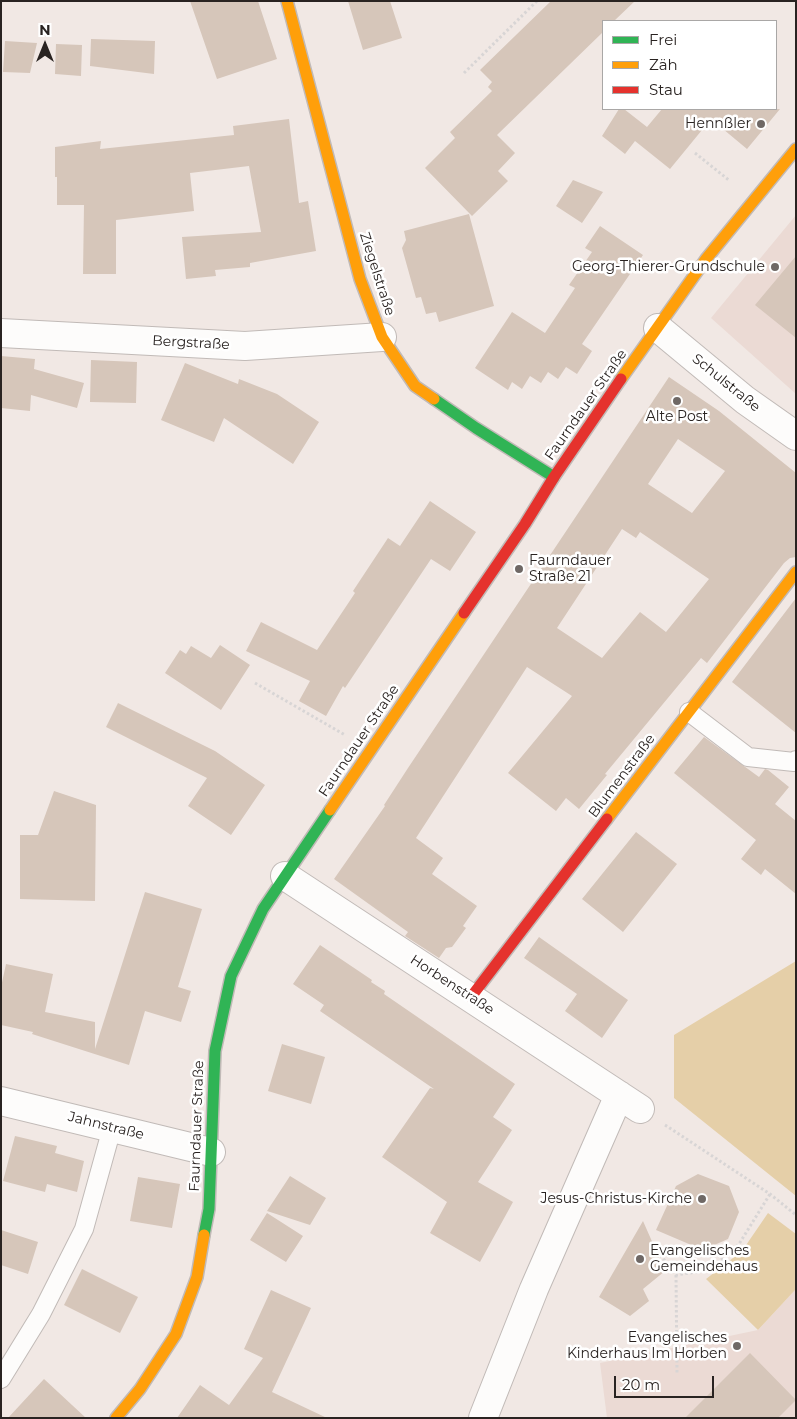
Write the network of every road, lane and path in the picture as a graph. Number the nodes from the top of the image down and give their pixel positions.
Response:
1 (287, 1) edge
2 (537, 1) edge
3 (464, 73) dead end
4 (796, 149) edge
5 (695, 154) dead end
6 (755, 201) junction
7 (658, 328) junction
8 (1, 333) edge
9 (382, 337) junction
10 (796, 436) edge
11 (554, 478) junction
12 (796, 572) edge
13 (255, 683) dead end
14 (690, 712) junction
15 (371, 750) junction
16 (796, 760) edge
17 (286, 876) junction
18 (471, 997) junction
19 (1, 1101) edge
20 (630, 1102) junction
21 (112, 1128) junction
22 (212, 1152) junction
23 (770, 1194) junction
24 (796, 1215) edge
25 (654, 1247) dead end
26 (676, 1275) junction
27 (677, 1373) dead end
28 (1, 1378) edge
29 (116, 1418) edge
30 (483, 1418) edge

1 - 9 street, Ziegelstraße
2 - 3 path
4 - 6 street, Faurndauer Straße
5 - 6 path
6 - 7 street, Faurndauer Straße
7 - 10 street, Schulstraße
7 - 11 street, Faurndauer Straße
8 - 9 street, Bergstraße
9 - 11 street, Ziegelstraße
11 - 15 street, Faurndauer Straße
12 - 14 street, Blumenstraße
13 - 15 path
14 - 16 lane
14 - 18 street, Blumenstraße
15 - 17 street, Faurndauer Straße
17 - 18 street, Horbenstraße
17 - 22 street, Faurndauer Straße
18 - 20 street, Horbenstraße
19 - 21 street, Jahnstraße
20 - 23 path
20 - 30 street
21 - 22 street, Jahnstraße
21 - 28 lane
22 - 29 street, Faurndauer Straße
23 - 24 path
23 - 26 path
25 - 26 path
26 - 27 path

